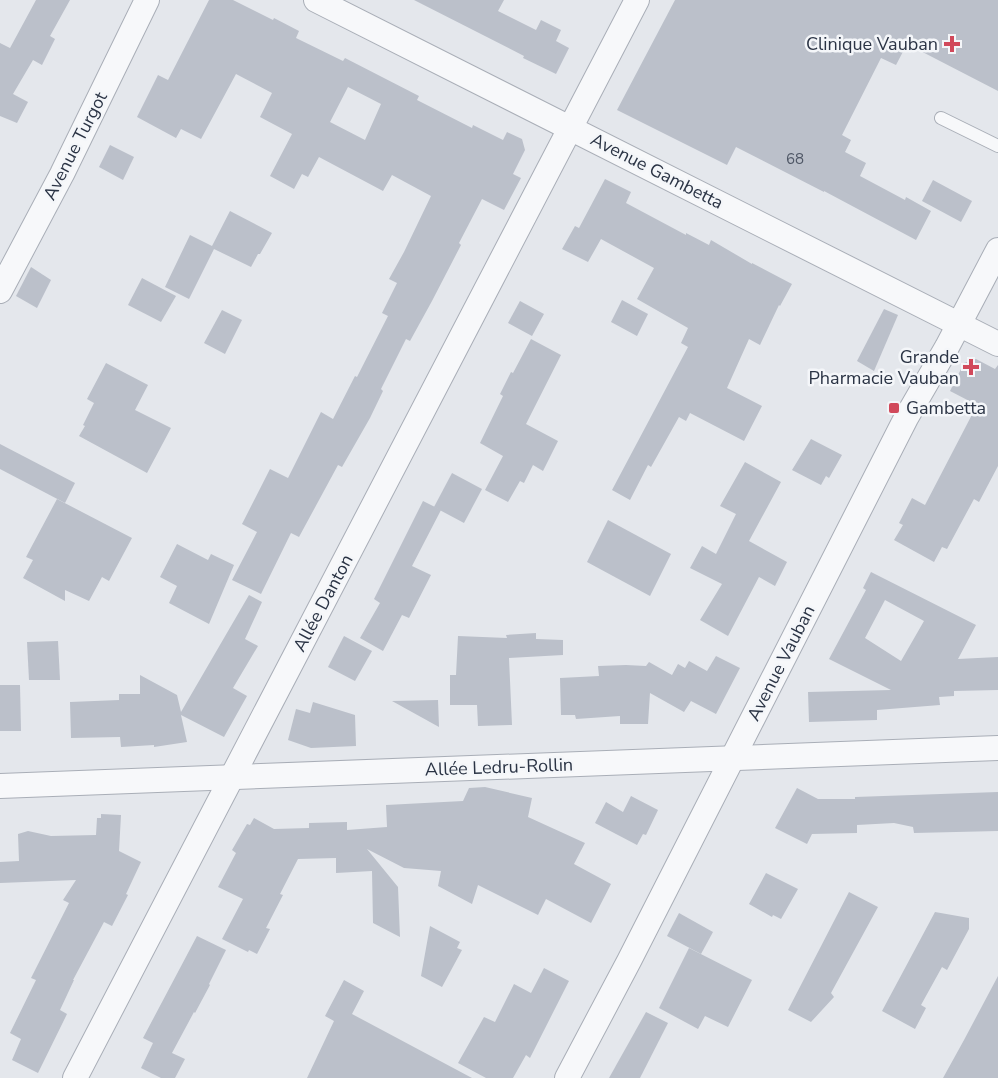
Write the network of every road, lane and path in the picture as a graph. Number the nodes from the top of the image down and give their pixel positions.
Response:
1 (147, 0) edge
2 (316, 0) edge
3 (637, 0) edge
4 (941, 118) dead end
5 (571, 128) junction
6 (998, 146) edge
7 (998, 250) edge
8 (0, 291) edge
9 (959, 324) junction
10 (998, 344) edge
11 (998, 748) edge
12 (733, 758) junction
13 (232, 777) junction
14 (0, 786) edge
15 (75, 1078) edge
16 (567, 1078) edge

1 - 8 street, Avenue Turgot
2 - 5 street, Avenue Gambetta
3 - 5 street, Allée Danton
4 - 6 lane
5 - 9 street, Avenue Gambetta
5 - 13 street, Allée Danton
7 - 9 street, Avenue Vauban
9 - 10 street, Avenue Gambetta
9 - 12 street, Avenue Vauban
11 - 12 street, Allée Ledru-Rollin
12 - 13 street, Allée Ledru-Rollin
12 - 16 street, Avenue Vauban
13 - 14 street, Allée Ledru-Rollin
13 - 15 street, Allée Danton

